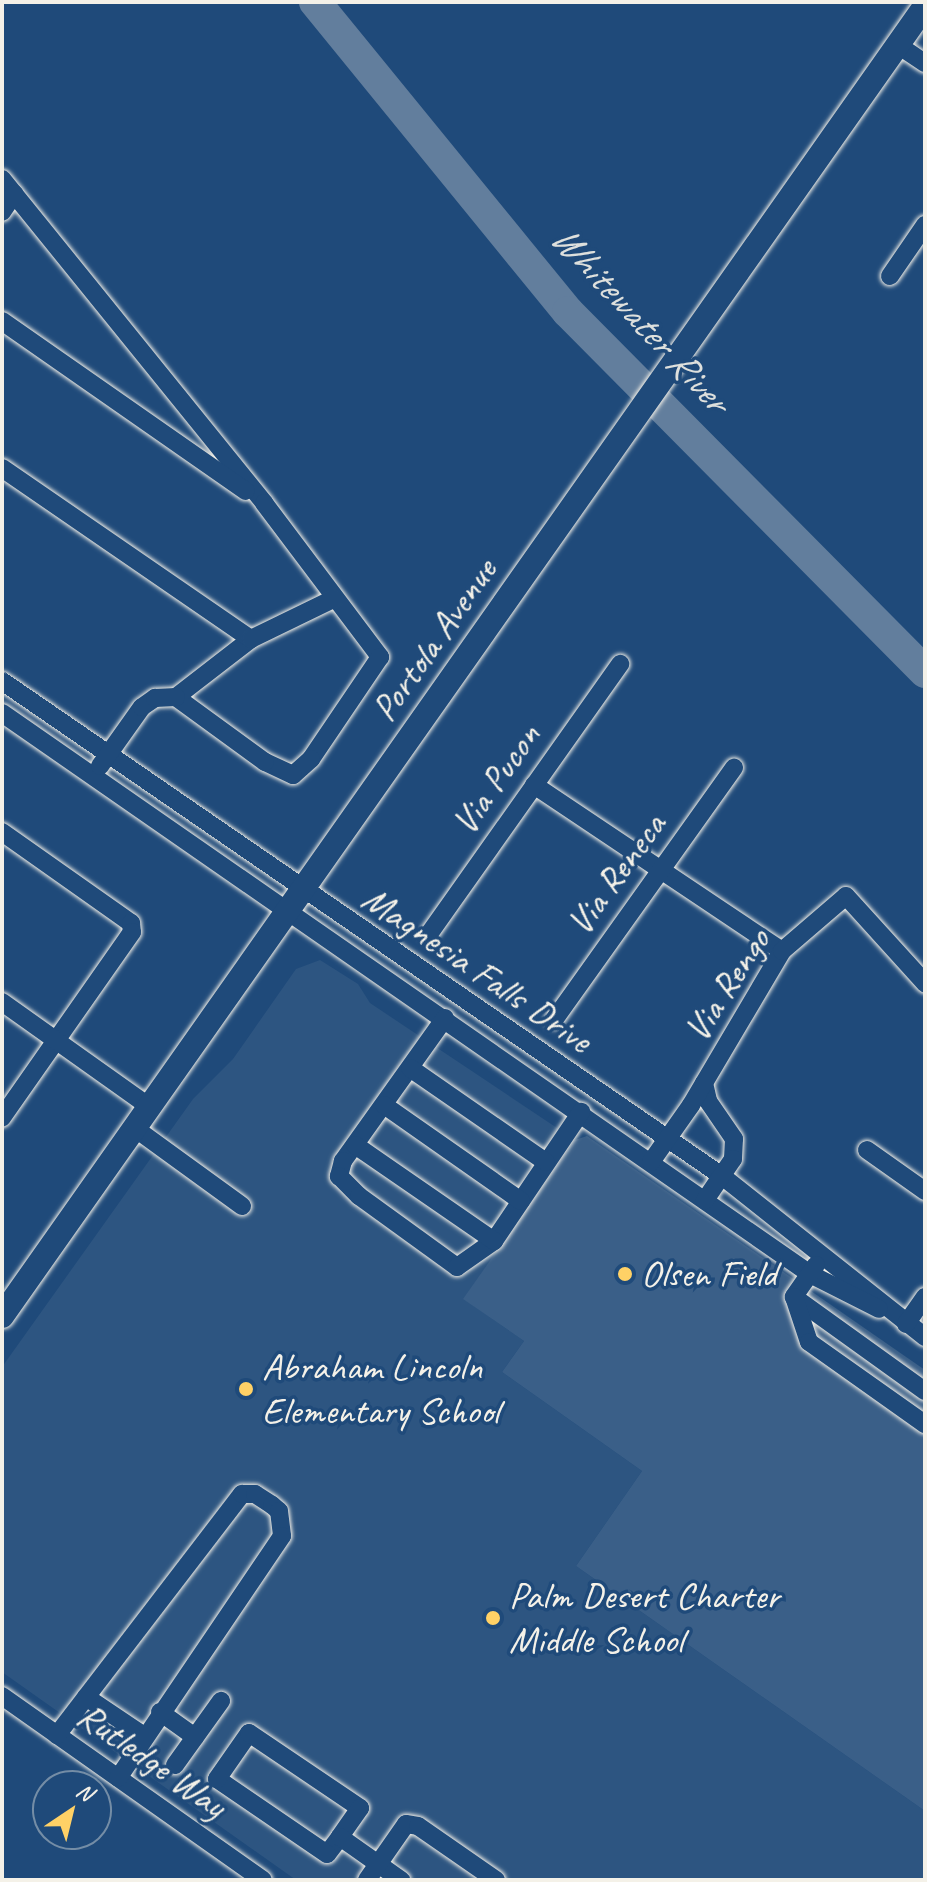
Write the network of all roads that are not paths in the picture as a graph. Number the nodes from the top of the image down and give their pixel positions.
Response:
1 (922, 15) edge
2 (898, 45) junction
3 (925, 63) edge
4 (2, 179) edge
5 (14, 194) junction
6 (2, 212) edge
7 (925, 225) edge
8 (890, 276) dead end
9 (2, 321) edge
10 (2, 468) edge
11 (264, 503) junction
12 (335, 598) junction
13 (251, 639) junction
14 (620, 664) dead end
15 (2, 681) edge
16 (176, 697) junction
17 (2, 713) edge
18 (106, 756) junction
19 (734, 768) dead end
20 (91, 778) junction
21 (534, 785) junction
22 (2, 832) edge
23 (661, 870) junction
24 (296, 903) junction
25 (429, 934) dead end
26 (782, 951) junction
27 (925, 983) edge
28 (2, 1002) edge
29 (445, 1018) junction
30 (554, 1020) dead end
31 (57, 1041) junction
32 (410, 1068) junction
33 (704, 1083) junction
34 (384, 1105) junction
35 (151, 1108) junction
36 (581, 1112) junction
37 (2, 1118) edge
38 (136, 1129) junction
39 (667, 1138) junction
40 (355, 1145) junction
41 (867, 1150) dead end
42 (546, 1162) junction
43 (651, 1162) junction
44 (722, 1176) junction
45 (925, 1191) edge
46 (705, 1200) junction
47 (521, 1201) junction
48 (242, 1206) dead end
49 (494, 1241) junction
50 (824, 1253) junction
51 (810, 1274) junction
52 (794, 1297) junction
53 (925, 1297) edge
54 (2, 1316) edge
55 (906, 1324) junction
56 (925, 1337) edge
57 (925, 1391) edge
58 (925, 1424) edge
59 (2, 1696) edge
60 (86, 1697) junction
61 (221, 1701) dead end
62 (160, 1712) junction
63 (57, 1735) junction
64 (144, 1736) junction
65 (195, 1737) junction
66 (175, 1765) dead end
67 (118, 1778) junction
68 (340, 1837) junction
69 (378, 1864) junction
70 (263, 1880) edge
71 (367, 1880) edge
72 (401, 1880) edge
73 (496, 1880) edge

1 - 2 main road, Portola Avenue
2 - 3 street
2 - 24 main road, Portola Avenue
4 - 5 street
5 - 6 street
5 - 11 street
7 - 8 street
9 - 11 street
10 - 13 street
11 - 12 street
12 - 13 street
12 - 16 street
13 - 16 street
14 - 21 street, Via Pucon
15 - 18 street, Magnesia Falls Drive
16 - 18 street
17 - 20 street, Magnesia Falls Drive
18 - 20 street
18 - 24 street, Magnesia Falls Drive
19 - 23 street, Via Reneca
20 - 24 street, Magnesia Falls Drive
21 - 23 street
21 - 25 street, Via Pucon
22 - 31 street
23 - 26 street
23 - 30 street, Via Reneca
24 - 29 street, Magnesia Falls Drive
24 - 35 main road, Portola Avenue
24 - 39 street, Magnesia Falls Drive
26 - 27 street, Via Rengo
26 - 33 street, Via Rengo
28 - 31 street
29 - 32 street
29 - 36 street, Magnesia Falls Drive
31 - 35 street
31 - 37 street
32 - 34 street
32 - 42 street
33 - 39 street, Via Rengo
33 - 44 street, Via Rengo
34 - 40 street
34 - 47 street
35 - 38 main road, Portola Avenue
36 - 42 street
36 - 43 street, Magnesia Falls Drive
38 - 48 street
38 - 54 main road, Portola Avenue
39 - 43 street, Via Rengo
39 - 44 street, Magnesia Falls Drive
40 - 49 street
40 - 49 street
41 - 45 street
42 - 47 street
43 - 46 street, Magnesia Falls Drive
44 - 46 street, Via Rengo
44 - 50 street, Magnesia Falls Drive
46 - 51 street, Magnesia Falls Drive
47 - 49 street
50 - 51 street
50 - 55 street, Magnesia Falls Drive
51 - 52 street
51 - 55 street, Magnesia Falls Drive
52 - 57 street
52 - 58 street
53 - 55 street
55 - 56 street, Magnesia Falls Drive
59 - 63 street, Rutledge Way
60 - 62 street
60 - 63 street
60 - 64 street
61 - 65 street
62 - 64 street
62 - 65 street
63 - 67 street, Rutledge Way
64 - 67 street
65 - 66 street
67 - 70 street, Rutledge Way
68 - 68 street
68 - 69 street
69 - 71 street
69 - 72 street
69 - 73 street

